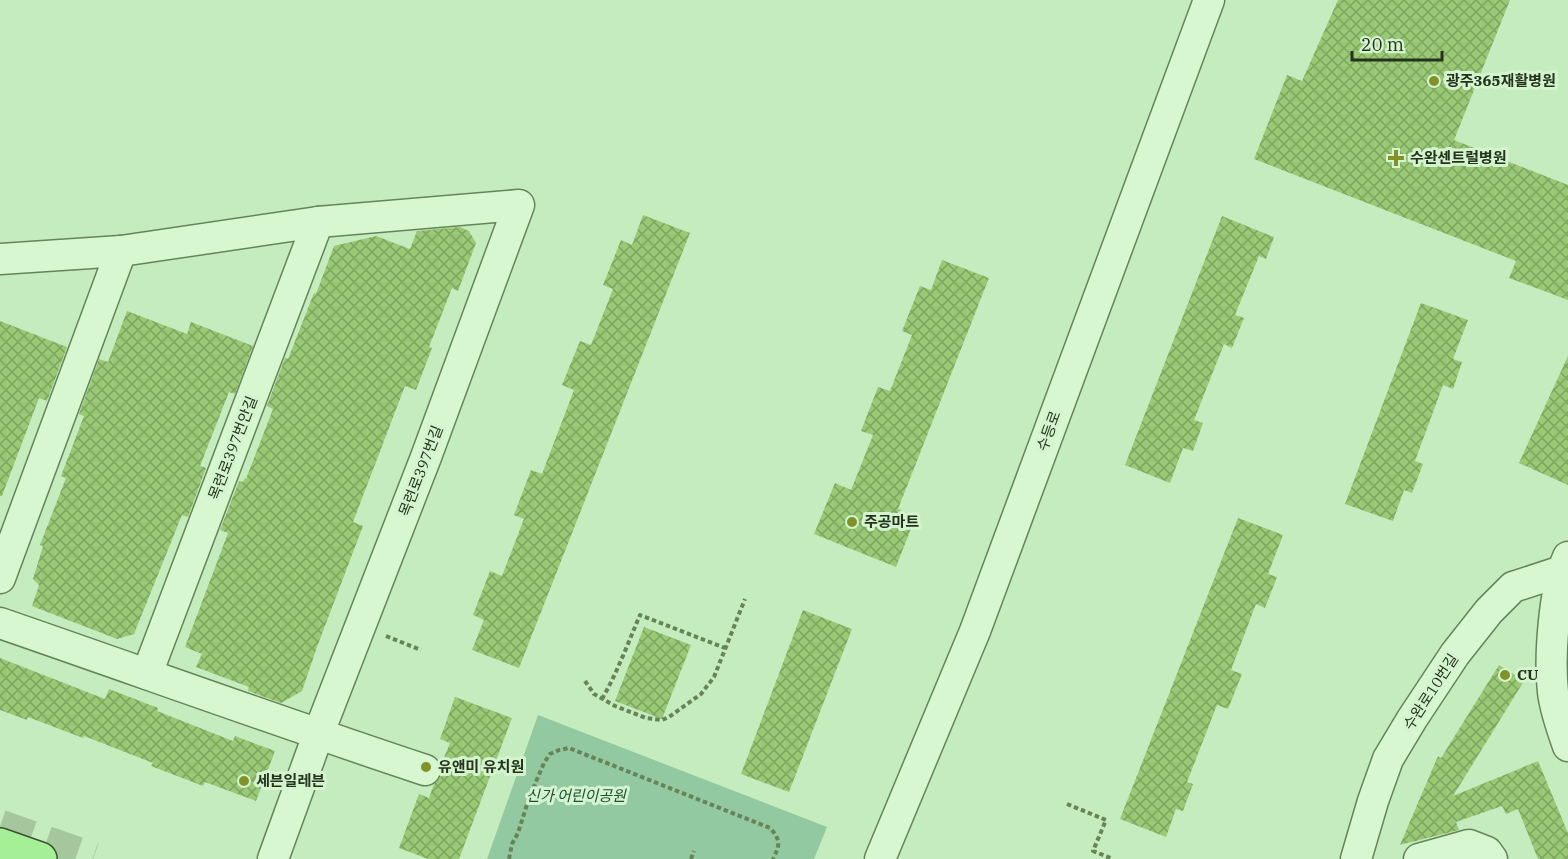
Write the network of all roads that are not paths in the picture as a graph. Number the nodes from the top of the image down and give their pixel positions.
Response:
1 (1209, 0) edge
2 (318, 222) junction
3 (121, 251) junction
4 (0, 259) edge
5 (1565, 564) edge
6 (0, 578) edge
7 (0, 623) edge
8 (147, 674) junction
9 (318, 735) junction
10 (1568, 747) edge
11 (425, 770) dead end
12 (0, 845) edge
13 (40, 859) edge
14 (273, 859) edge
15 (880, 859) edge
16 (1356, 859) edge
17 (1419, 859) edge
18 (1492, 859) edge

1 - 15 street, 수등로
2 - 3 street
2 - 8 street, 목련로397번안길
2 - 9 street, 목련로397번길
3 - 4 street
3 - 6 street
5 - 10 street
5 - 16 street, 수완로10번길
7 - 8 street
8 - 9 street
9 - 11 street
9 - 14 street, 목련로397번길
12 - 13 main road
17 - 18 street

